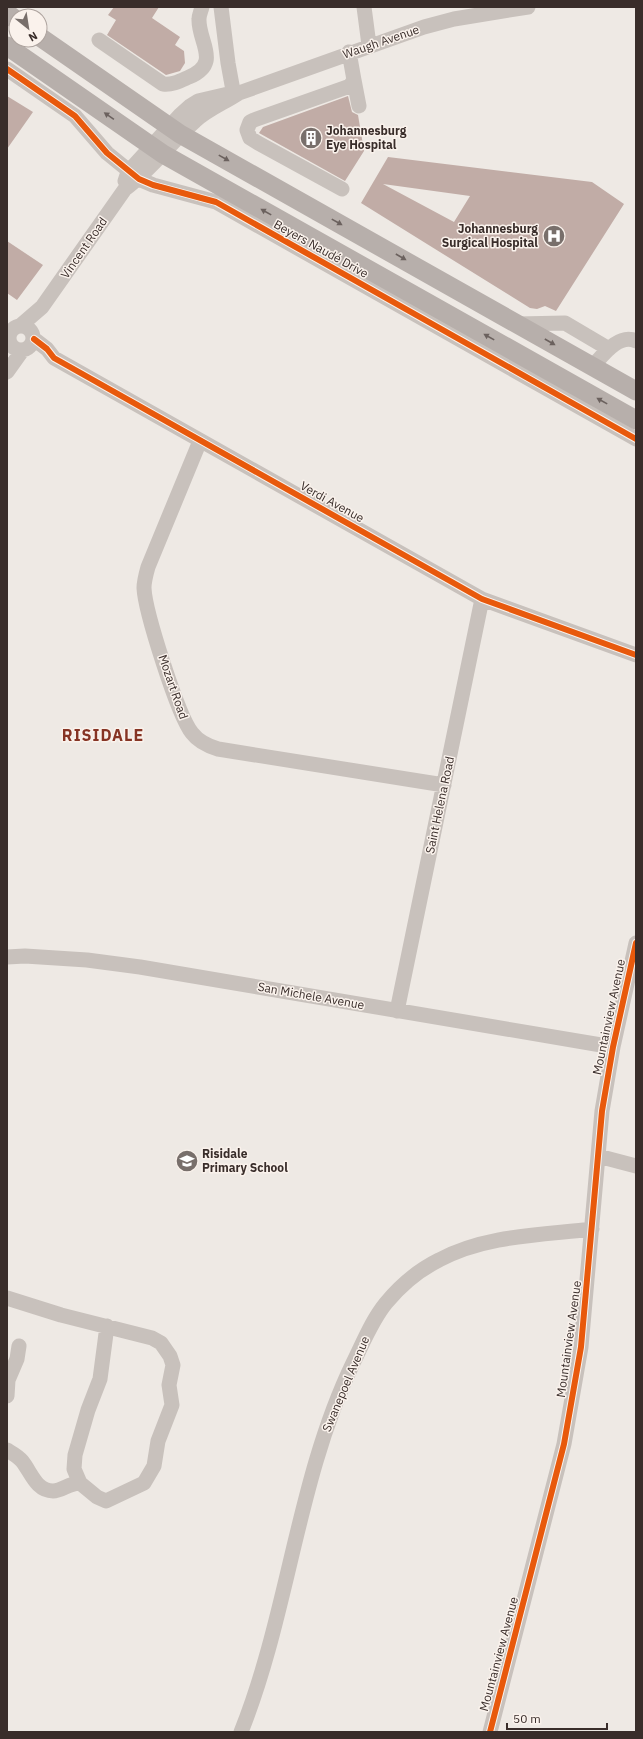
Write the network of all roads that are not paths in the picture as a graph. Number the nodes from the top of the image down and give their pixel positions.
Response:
1 (364, 7) edge
2 (528, 7) edge
3 (221, 10) edge
4 (200, 12) edge
5 (99, 40) dead end
6 (48, 43) edge
7 (369, 45) junction
8 (7, 46) edge
9 (349, 52) junction
10 (7, 69) edge
11 (354, 80) junction
12 (236, 94) junction
13 (359, 106) dead end
14 (175, 130) junction
15 (157, 150) junction
16 (134, 175) junction
17 (342, 189) dead end
18 (42, 307) junction
19 (518, 324) junction
20 (11, 334) edge
21 (636, 341) edge
22 (29, 343) junction
23 (609, 348) junction
24 (593, 366) junction
25 (7, 372) edge
26 (636, 391) edge
27 (636, 420) edge
28 (636, 439) edge
29 (200, 441) junction
30 (482, 599) junction
31 (636, 655) edge
32 (444, 785) junction
33 (636, 943) edge
34 (7, 957) edge
35 (397, 1011) junction
36 (613, 1047) junction
37 (598, 1156) junction
38 (636, 1166) edge
39 (592, 1229) junction
40 (7, 1298) edge
41 (107, 1326) junction
42 (19, 1346) dead end
43 (7, 1396) edge
44 (7, 1450) edge
45 (80, 1483) junction
46 (241, 1732) edge
47 (490, 1732) edge

1 - 7 street
2 - 7 street, Waugh Avenue
3 - 4 street
3 - 12 street
4 - 5 street
6 - 14 main road
7 - 9 street, Waugh Avenue
15 -> 8 main road, Beyers Naudé Drive
9 - 11 street
9 - 12 street, Waugh Avenue
10 - 16 street, Beyers Naudé Drive
11 - 13 street
11 - 17 street
12 - 14 street, Waugh Avenue
14 - 15 street
14 -> 19 main road
15 - 16 street
27 -> 15 main road, Beyers Naudé Drive
16 - 18 street, Vincent Road
16 - 28 street, Beyers Naudé Drive
18 - 20 street, Vincent Road
18 - 22 street, Vincent Road
19 - 23 street
19 -> 24 main road
20 - 22 street
20 - 22 street
21 - 23 street
22 - 25 street, Vincent Road
22 - 29 street, Verdi Avenue
23 - 24 street
24 - 26 main road
29 - 30 street, Verdi Avenue
29 - 32 street, Mozart Road
30 - 31 street, Verdi Avenue
30 - 32 street, Saint Helena Road
32 - 35 street, Saint Helena Road
33 - 36 street, Mountainview Avenue
34 - 35 street, San Michele Avenue
35 - 36 street, San Michele Avenue
36 - 37 street, Mountainview Avenue
37 - 38 street
37 - 39 street, Mountainview Avenue
39 - 46 street, Swanepoel Avenue
39 - 47 street, Mountainview Avenue
40 - 41 street
41 - 45 street
41 - 45 street
42 - 43 street
44 - 45 street

